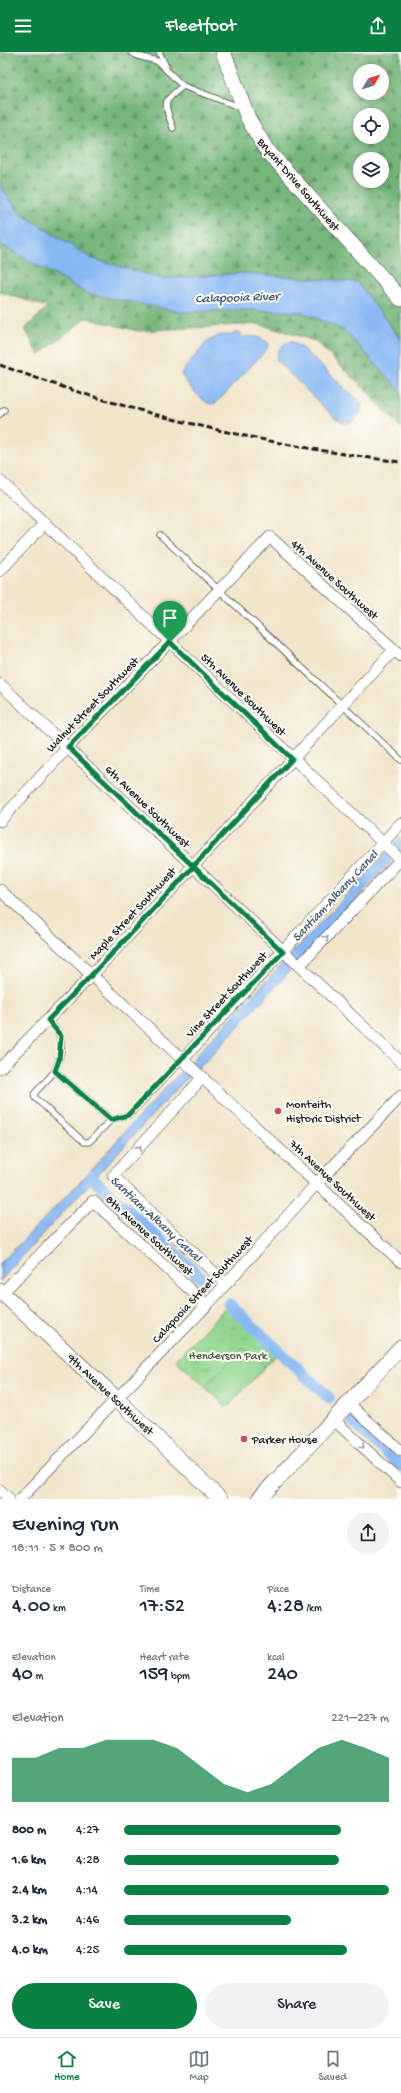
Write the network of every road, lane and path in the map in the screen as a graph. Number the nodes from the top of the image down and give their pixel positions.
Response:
1 (131, 52) edge
2 (159, 52) edge
3 (223, 52) edge
4 (166, 68) junction
5 (183, 86) junction
6 (244, 109) junction
7 (173, 128) dead end
8 (401, 299) edge
9 (0, 480) edge
10 (45, 523) junction
11 (160, 535) dead end
12 (270, 537) joint
13 (0, 571) edge
14 (219, 589) junction
15 (170, 642) junction
16 (397, 653) edge
17 (0, 684) edge
18 (343, 705) junction
19 (68, 747) junction
20 (292, 759) junction
21 (401, 760) edge
22 (0, 821) edge
23 (401, 823) edge
24 (385, 845) junction
25 (400, 859) edge
26 (193, 867) junction
27 (0, 890) edge
28 (285, 954) junction
29 (298, 966) junction
30 (92, 975) junction
31 (48, 1020) junction
32 (186, 1062) junction
33 (401, 1062) edge
34 (0, 1068) edge
35 (55, 1071) junction
36 (200, 1074) junction
37 (401, 1096) edge
38 (111, 1120) junction
39 (317, 1184) junction
40 (401, 1262) edge
41 (226, 1284) junction
42 (1, 1292) edge
43 (207, 1305) junction
44 (401, 1347) edge
45 (117, 1399) junction
46 (349, 1404) junction
47 (334, 1420) junction
48 (401, 1451) edge
49 (401, 1482) edge
50 (0, 1490) edge
51 (9, 1499) edge
52 (20, 1499) edge
53 (220, 1499) edge
54 (259, 1499) edge

1 - 4 lane
2 - 4 lane
3 - 6 street, Bryant Drive Southwest
4 - 5 lane
5 - 6 lane
5 - 7 lane
6 - 8 street, Bryant Drive Southwest
9 - 10 street, 5th Avenue Southwest
10 - 13 street
10 - 15 street, 5th Avenue Southwest
11 - 14 lane
12 - 14 street, Walnut Street Southwest
12 - 16 street, 4th Avenue Southwest
14 - 15 street, Walnut Street Southwest
14 - 18 lane
15 - 19 street, Walnut Street Southwest
15 - 20 street, 5th Avenue Southwest
16 - 18 street, Maple Street Southwest
17 - 19 street, 6th Avenue Southwest
18 - 20 street, Maple Street Southwest
18 - 21 lane
19 - 22 street, Walnut Street Southwest
19 - 26 street, 6th Avenue Southwest
20 - 24 street, 5th Avenue Southwest
20 - 26 street, Maple Street Southwest
23 - 24 street, Vine Street Southwest
24 - 25 street, 5th Avenue Southwest
24 - 28 street, Vine Street Southwest
29 -> 25 street
26 - 28 street, 6th Avenue Southwest
26 - 30 street, Maple Street Southwest
27 - 30 street, 7th Avenue Southwest
28 - 29 street, 6th Avenue Southwest
28 - 32 street, Vine Street Southwest
29 - 33 street, 6th Avenue Southwest
30 - 31 street, Maple Street Southwest
30 - 32 street, 7th Avenue Southwest
31 - 34 street, Maple Street Southwest
31 - 35 lane
32 - 36 street, 7th Avenue Southwest
32 - 38 lane
35 - 38 lane
35 - 38 lane
36 - 39 street, 7th Avenue Southwest
41 -> 36 street, 8th Avenue Southwest
37 - 39 street, Calapooia Street Southwest
39 - 40 street, 7th Avenue Southwest
39 - 41 street, Calapooia Street Southwest
41 - 43 street, Calapooia Street Southwest
42 - 43 street, 8th Avenue Southwest
42 - 45 street, 9th Avenue Southwest
43 - 45 street, Calapooia Street Southwest
44 - 46 street
45 - 52 street, Calapooia Street Southwest
45 - 53 street, 9th Avenue Southwest
46 - 47 street
46 - 48 street
47 -> 49 street
47 - 54 street
50 - 51 street

